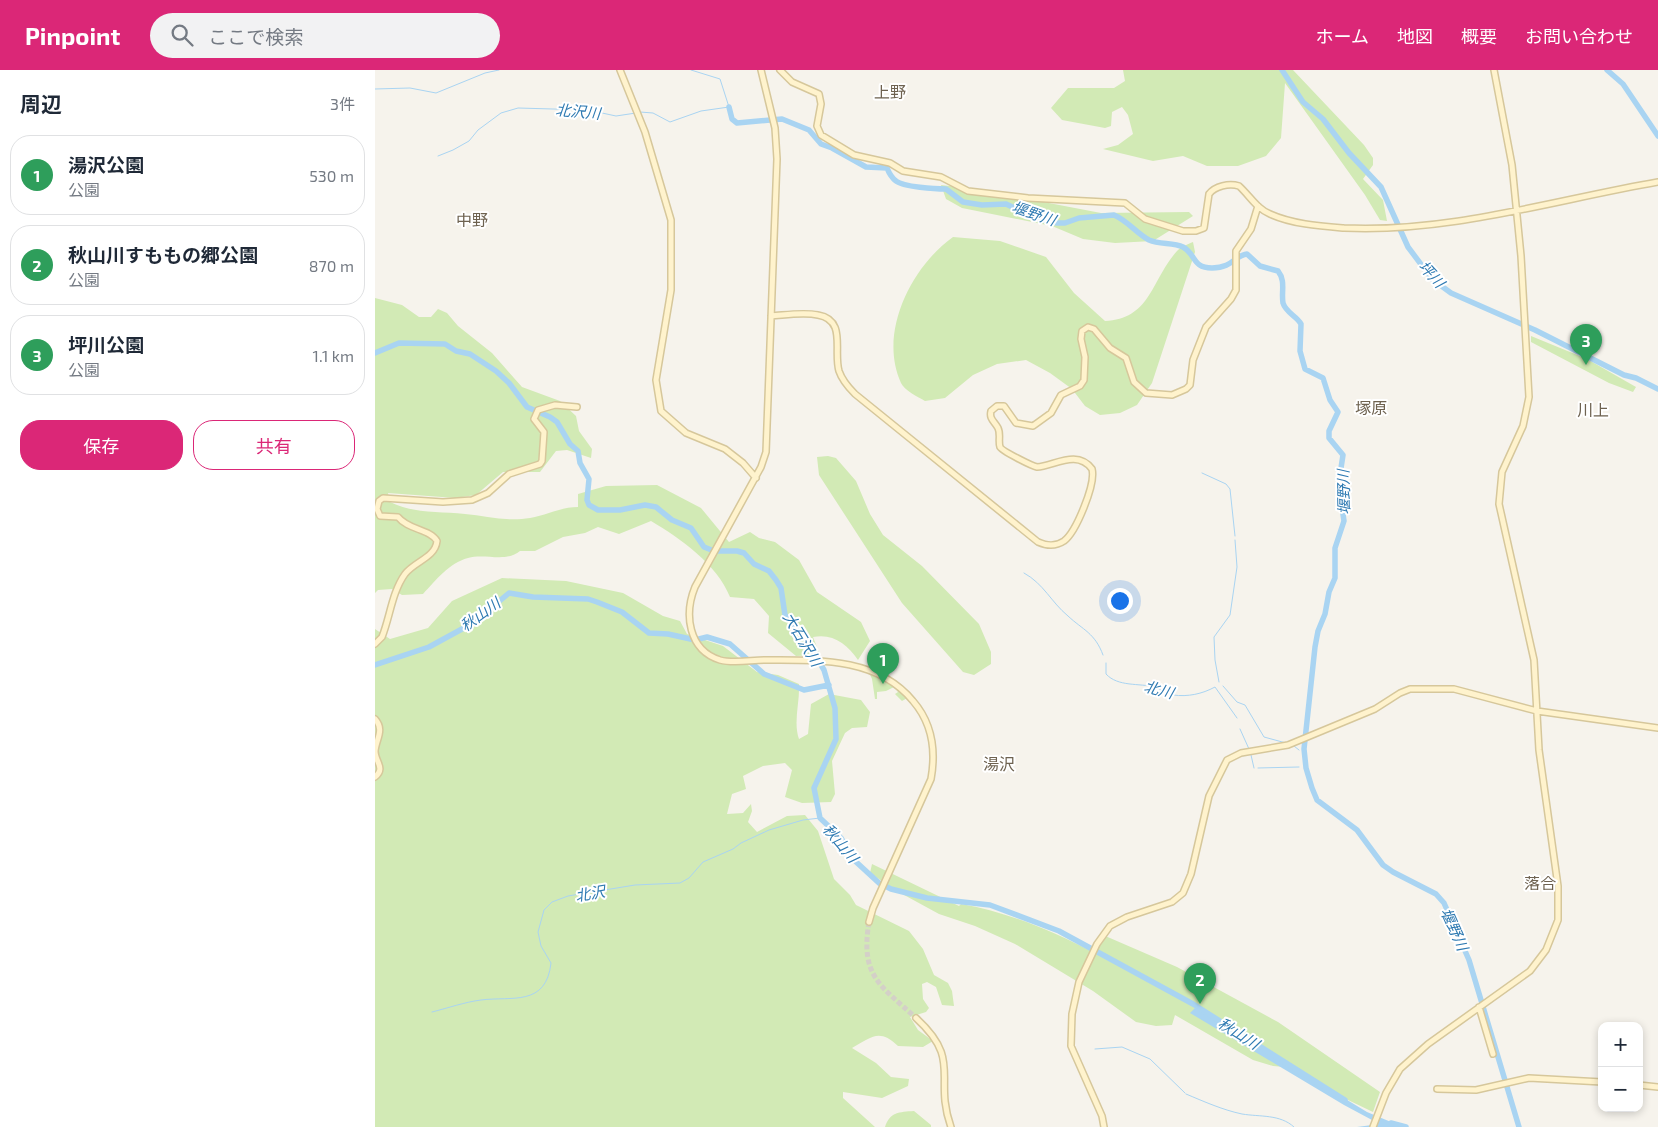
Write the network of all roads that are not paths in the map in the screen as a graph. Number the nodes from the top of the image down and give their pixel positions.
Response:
1 (620, 70) edge
2 (761, 70) edge
3 (780, 70) edge
4 (1494, 70) edge
5 (1658, 182) edge
6 (1258, 206) junction
7 (1517, 209) junction
8 (771, 316) junction
9 (577, 407) dead end
10 (756, 478) junction
11 (375, 644) edge
12 (1537, 711) junction
13 (375, 719) edge
14 (1658, 728) edge
15 (375, 778) edge
16 (869, 922) tunnel mouth
17 (1480, 1007) junction
18 (916, 1018) tunnel mouth
19 (1493, 1054) dead end
20 (1598, 1082) edge
21 (1643, 1085) edge
22 (1658, 1087) edge
23 (1437, 1089) dead end
24 (951, 1127) edge
25 (1104, 1127) edge
26 (1373, 1127) edge

1 - 10 street
2 - 8 street
3 - 6 street
4 - 7 street
5 - 7 street
6 - 7 street
6 - 8 street
7 - 12 street
8 - 10 street
9 - 11 street
10 - 16 street
12 - 14 street
12 - 17 street
12 - 25 street
13 - 15 street
17 - 19 street
17 - 26 street
18 - 24 street
20 - 23 street
21 - 22 street

